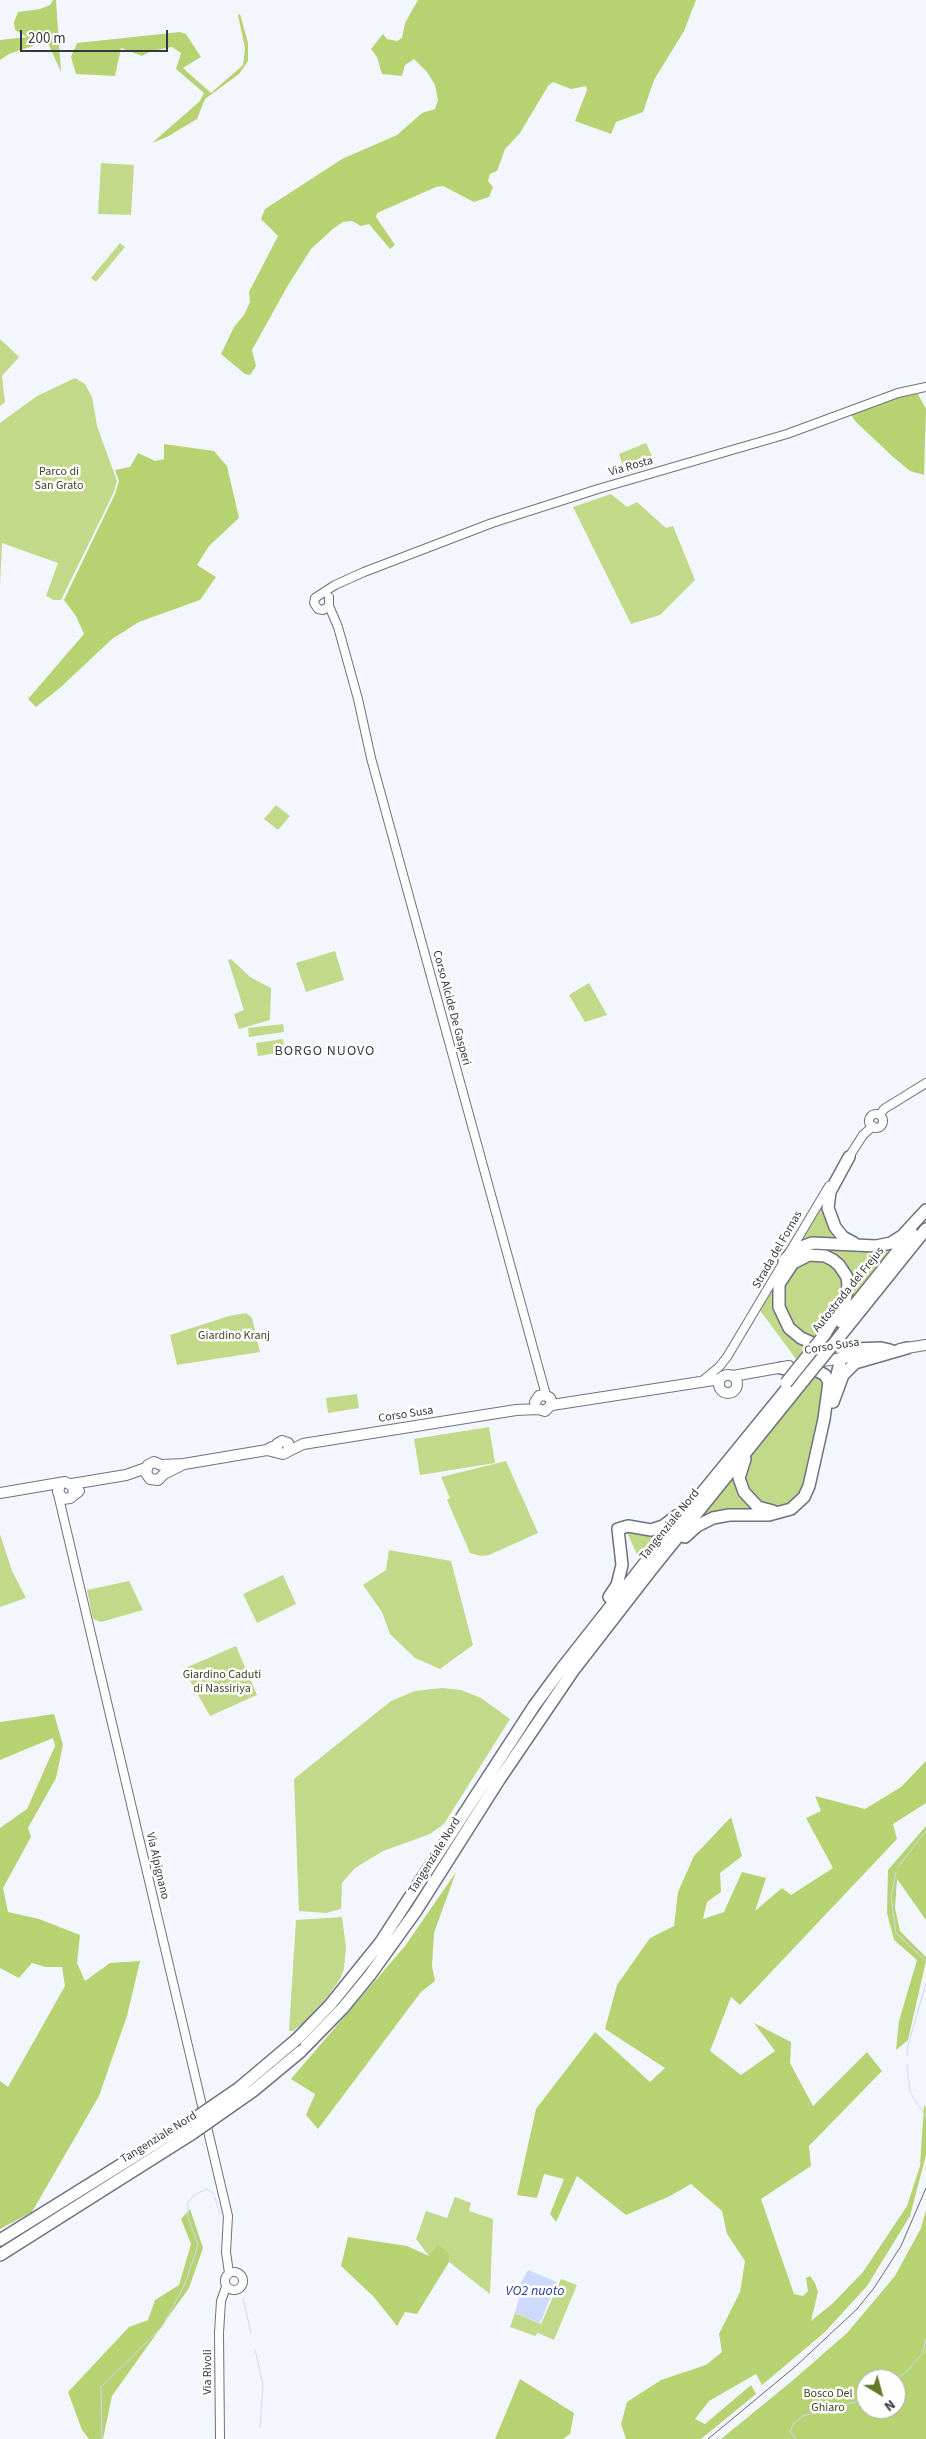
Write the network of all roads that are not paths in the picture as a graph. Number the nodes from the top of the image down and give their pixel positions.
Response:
1 (926, 387) edge
2 (326, 595) junction
3 (329, 606) junction
4 (320, 610) junction
5 (340, 638) junction
6 (926, 1083) edge
7 (849, 1157) junction
8 (926, 1210) edge
9 (926, 1216) edge
10 (926, 1229) edge
11 (926, 1237) edge
12 (858, 1245) junction
13 (905, 1255) junction
14 (784, 1261) junction
15 (832, 1335) junction
16 (926, 1345) edge
17 (907, 1348) junction
18 (890, 1350) junction
19 (841, 1358) junction
20 (781, 1368) junction
21 (737, 1378) junction
22 (794, 1381) junction
23 (705, 1382) junction
24 (720, 1383) junction
25 (543, 1401) junction
26 (776, 1415) junction
27 (824, 1419) junction
28 (816, 1456) junction
29 (722, 1466) junction
30 (162, 1469) junction
31 (147, 1473) junction
32 (59, 1490) junction
33 (72, 1492) junction
34 (0, 1493) edge
35 (779, 1512) junction
36 (63, 1521) junction
37 (648, 1568) junction
38 (638, 1579) junction
39 (587, 1635) junction
40 (191, 2128) junction
41 (228, 2216) joint
42 (0, 2240) edge
43 (0, 2254) edge
44 (232, 2273) junction
45 (226, 2287) junction
46 (234, 2291) junction
47 (222, 2305) junction
48 (220, 2439) edge

1 - 2 street, Via Rosta
2 - 3 street
2 - 4 street
3 - 4 street
3 - 5 street, Corso Alcide De Gasperi
4 - 5 street, Corso Alcide De Gasperi
5 - 25 street, Corso Alcide De Gasperi
6 - 7 street, Strada del Fornas
7 - 12 highway
7 - 14 street, Strada del Fornas
8 - 12 highway
9 - 15 highway, Autostrada del Frejus
10 - 13 highway, Autostrada del Frejus
11 - 13 highway
12 - 14 highway
13 - 15 highway, Autostrada del Frejus
14 - 23 street, Strada del Fornas
15 - 18 highway
15 - 22 highway, Autostrada del Frejus
16 - 17 main road, Corso Susa
17 - 18 main road, Corso Susa
17 - 28 highway
18 - 19 main road, Corso Susa
19 - 20 main road, Corso Susa
19 - 27 highway
20 - 21 main road, Corso Susa
20 - 27 highway
21 - 24 main road
21 - 24 main road
22 - 26 highway, Tangenziale Nord
22 - 29 highway, Tangenziale Nord
23 - 24 main road, Corso Susa
23 - 25 main road, Corso Susa
25 - 30 main road, Corso Susa
26 - 35 highway
26 - 37 highway, Tangenziale Nord
27 - 28 highway
28 - 35 highway
29 - 37 highway, Tangenziale Nord
29 - 39 highway
30 - 31 main road
30 - 31 main road
31 - 33 main road
32 - 33 main road
32 - 33 main road
32 - 34 main road
32 - 36 street, Via Alpignano
33 - 36 street
35 - 37 highway
36 - 41 street, Via Alpignano
37 - 38 highway, Tangenziale Nord
38 - 39 highway, Tangenziale Nord
38 - 40 highway, Tangenziale Nord, bridge
39 - 40 highway, Tangenziale Nord, bridge
40 - 42 highway, Tangenziale Nord
40 - 43 highway, Tangenziale Nord
41 - 44 street, Via Rivoli
44 - 45 street, Via Rivoli
44 - 46 street, Via Rivoli
45 - 46 street
45 - 47 street, Via Rivoli
46 - 47 street
47 - 48 street, Via Rivoli

